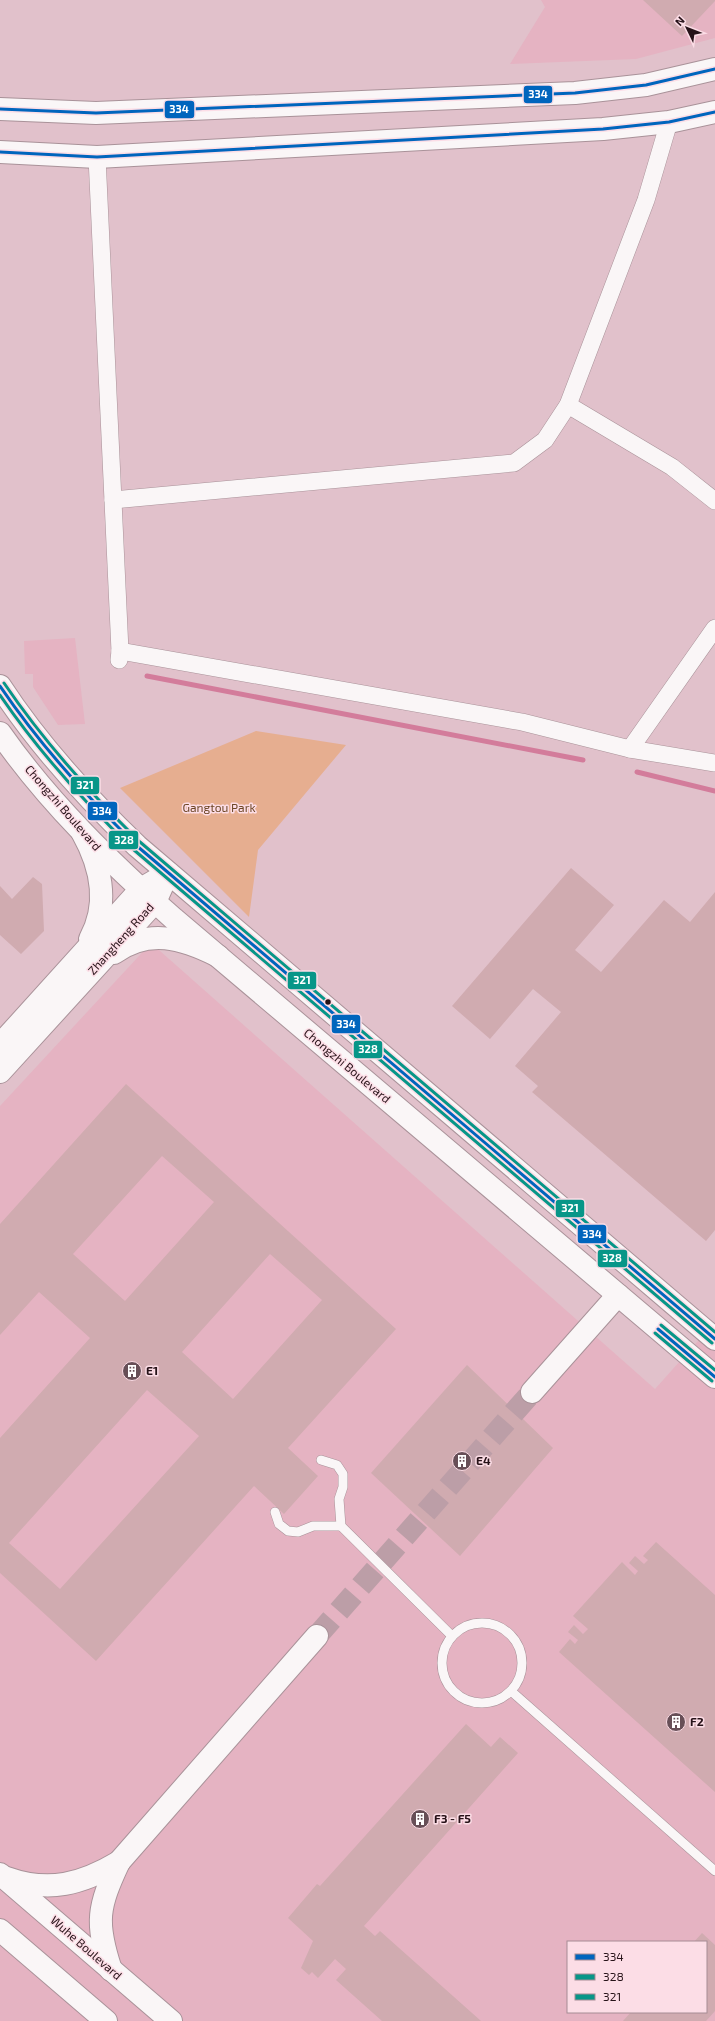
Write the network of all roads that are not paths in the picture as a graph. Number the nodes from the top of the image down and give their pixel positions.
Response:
1 (715, 69) edge
2 (0, 109) edge
3 (715, 112) edge
4 (669, 122) junction
5 (0, 152) edge
6 (97, 157) junction
7 (568, 405) junction
8 (113, 500) junction
9 (715, 501) edge
10 (715, 628) edge
11 (0, 686) edge
12 (0, 733) edge
13 (630, 749) junction
14 (715, 763) edge
15 (82, 832) junction
16 (168, 873) junction
17 (148, 895) junction
18 (218, 956) junction
19 (88, 961) junction
20 (0, 1045) edge
21 (0, 1072) edge
22 (618, 1295) junction
23 (715, 1339) edge
24 (715, 1377) edge
25 (532, 1392) tunnel mouth
26 (321, 1460) dead end
27 (275, 1512) dead end
28 (341, 1526) junction
29 (317, 1636) tunnel mouth
30 (452, 1636) junction
31 (511, 1690) junction
32 (119, 1862) junction
33 (715, 1872) edge
34 (1, 1875) edge
35 (0, 1930) edge
36 (111, 1970) junction
37 (106, 2021) edge
38 (171, 2021) edge

1 - 2 main road
3 - 4 main road
4 - 6 main road
4 - 7 street
5 - 6 main road
6 - 8 street
7 - 8 street
7 - 9 street
8 - 13 street
10 - 13 street
11 - 16 main road, Chongzhi Boulevard
12 - 15 main road, Chongzhi Boulevard
13 - 14 street
15 - 17 main road, Chongzhi Boulevard
15 - 19 main road
16 - 17 main road, Zhangheng Road
16 - 23 main road, Chongzhi Boulevard
17 - 18 main road, Chongzhi Boulevard
17 - 19 main road, Zhangheng Road
18 - 19 main road
18 - 22 main road, Chongzhi Boulevard
19 - 20 main road, Zhangheng Road
19 - 21 main road, Zhangheng Road
22 - 24 main road, Chongzhi Boulevard
22 - 25 main road
26 - 28 lane
27 - 28 lane
28 - 30 lane
29 - 32 main road
30 - 31 lane
30 - 31 lane
31 - 33 lane
32 - 34 main road
32 - 36 main road
34 - 36 main road, Wuhe Boulevard
35 - 37 main road
36 - 38 main road, Wuhe Boulevard

